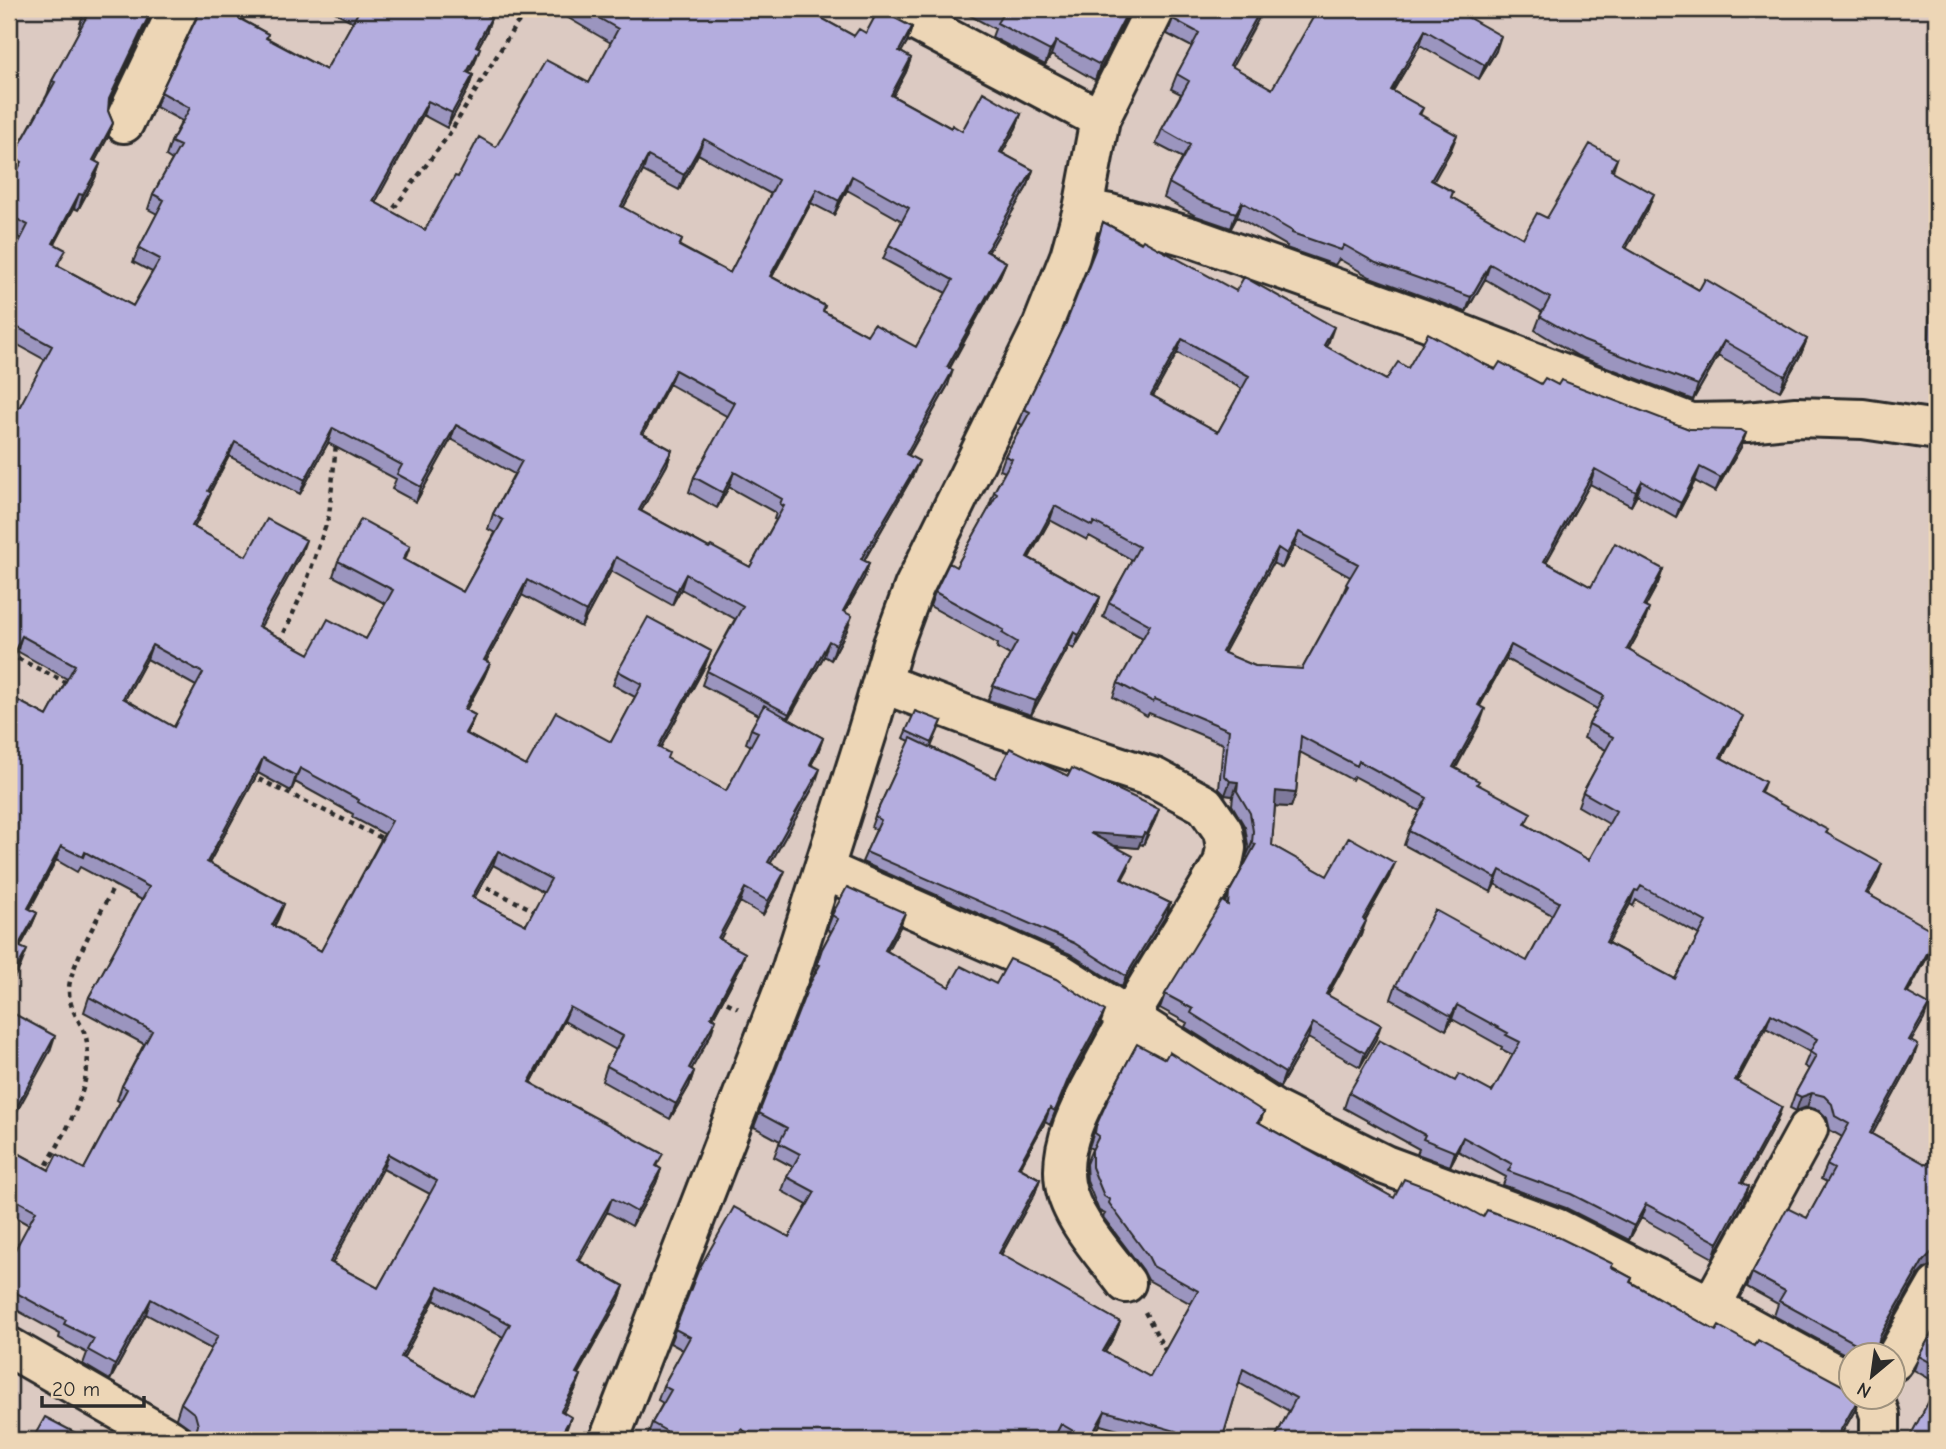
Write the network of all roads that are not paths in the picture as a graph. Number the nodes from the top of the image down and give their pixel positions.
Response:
1 (178, 9) edge
2 (892, 9) edge
3 (1155, 9) edge
4 (1100, 119) junction
5 (124, 123) dead end
6 (1094, 210) junction
7 (1937, 430) edge
8 (882, 683) junction
9 (825, 870) junction
10 (1129, 1015) junction
11 (1808, 1129) dead end
12 (1126, 1283) road end
13 (1937, 1286) edge
14 (1711, 1306) junction
15 (1906, 1340) edge
16 (9, 1347) edge
17 (1838, 1375) edge
18 (1878, 1410) edge
19 (171, 1440) edge
20 (609, 1440) edge
21 (1880, 1440) edge

1 - 5 street
2 - 4 street
3 - 4 street
4 - 6 street
6 - 7 street
6 - 8 street
8 - 9 street
8 - 10 street
9 - 10 street
9 - 20 street
10 - 12 street
10 - 14 street
11 - 14 street
13 - 15 street
14 - 17 street
16 - 19 street
18 - 21 street

